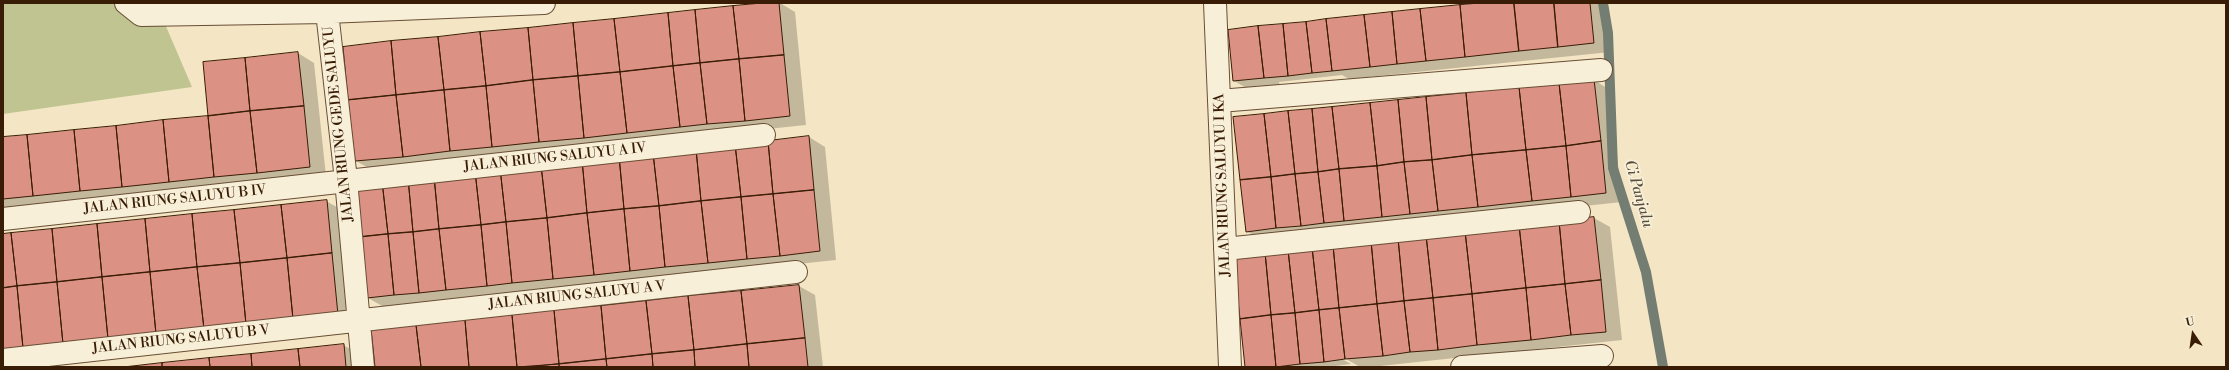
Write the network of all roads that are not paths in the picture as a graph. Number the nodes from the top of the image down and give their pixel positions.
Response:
1 (126, 3) edge
2 (544, 3) edge
3 (1216, 3) edge
4 (274, 8) edge
5 (326, 8) edge
6 (1601, 70) dead end
7 (1219, 101) junction
8 (764, 135) dead end
9 (346, 180) junction
10 (1579, 212) dead end
11 (3, 219) edge
12 (1225, 249) junction
13 (796, 272) dead end
14 (358, 321) junction
15 (1602, 356) dead end
16 (3, 360) edge
17 (363, 367) edge
18 (1230, 367) edge
19 (1462, 367) edge

1 - 4 street, JALAN RIUNG GEDE SALUYU
2 - 5 street
3 - 7 street, JALAN RIUNG SALUYU I KA
4 - 5 street, JALAN RIUNG GEDE SALUYU
5 - 9 street, JALAN RIUNG GEDE SALUYU
6 - 7 street
7 - 12 street, JALAN RIUNG SALUYU I KA
8 - 9 street, JALAN RIUNG SALUYU A IV
9 - 11 street, JALAN RIUNG SALUYU B IV
9 - 14 street, JALAN RIUNG GEDE SALUYU
10 - 12 street
12 - 18 street, JALAN RIUNG SALUYU I KA
13 - 14 street, JALAN RIUNG SALUYU A V
14 - 16 street, JALAN RIUNG SALUYU B V
14 - 17 street, JALAN RIUNG GEDE SALUYU
15 - 19 street

